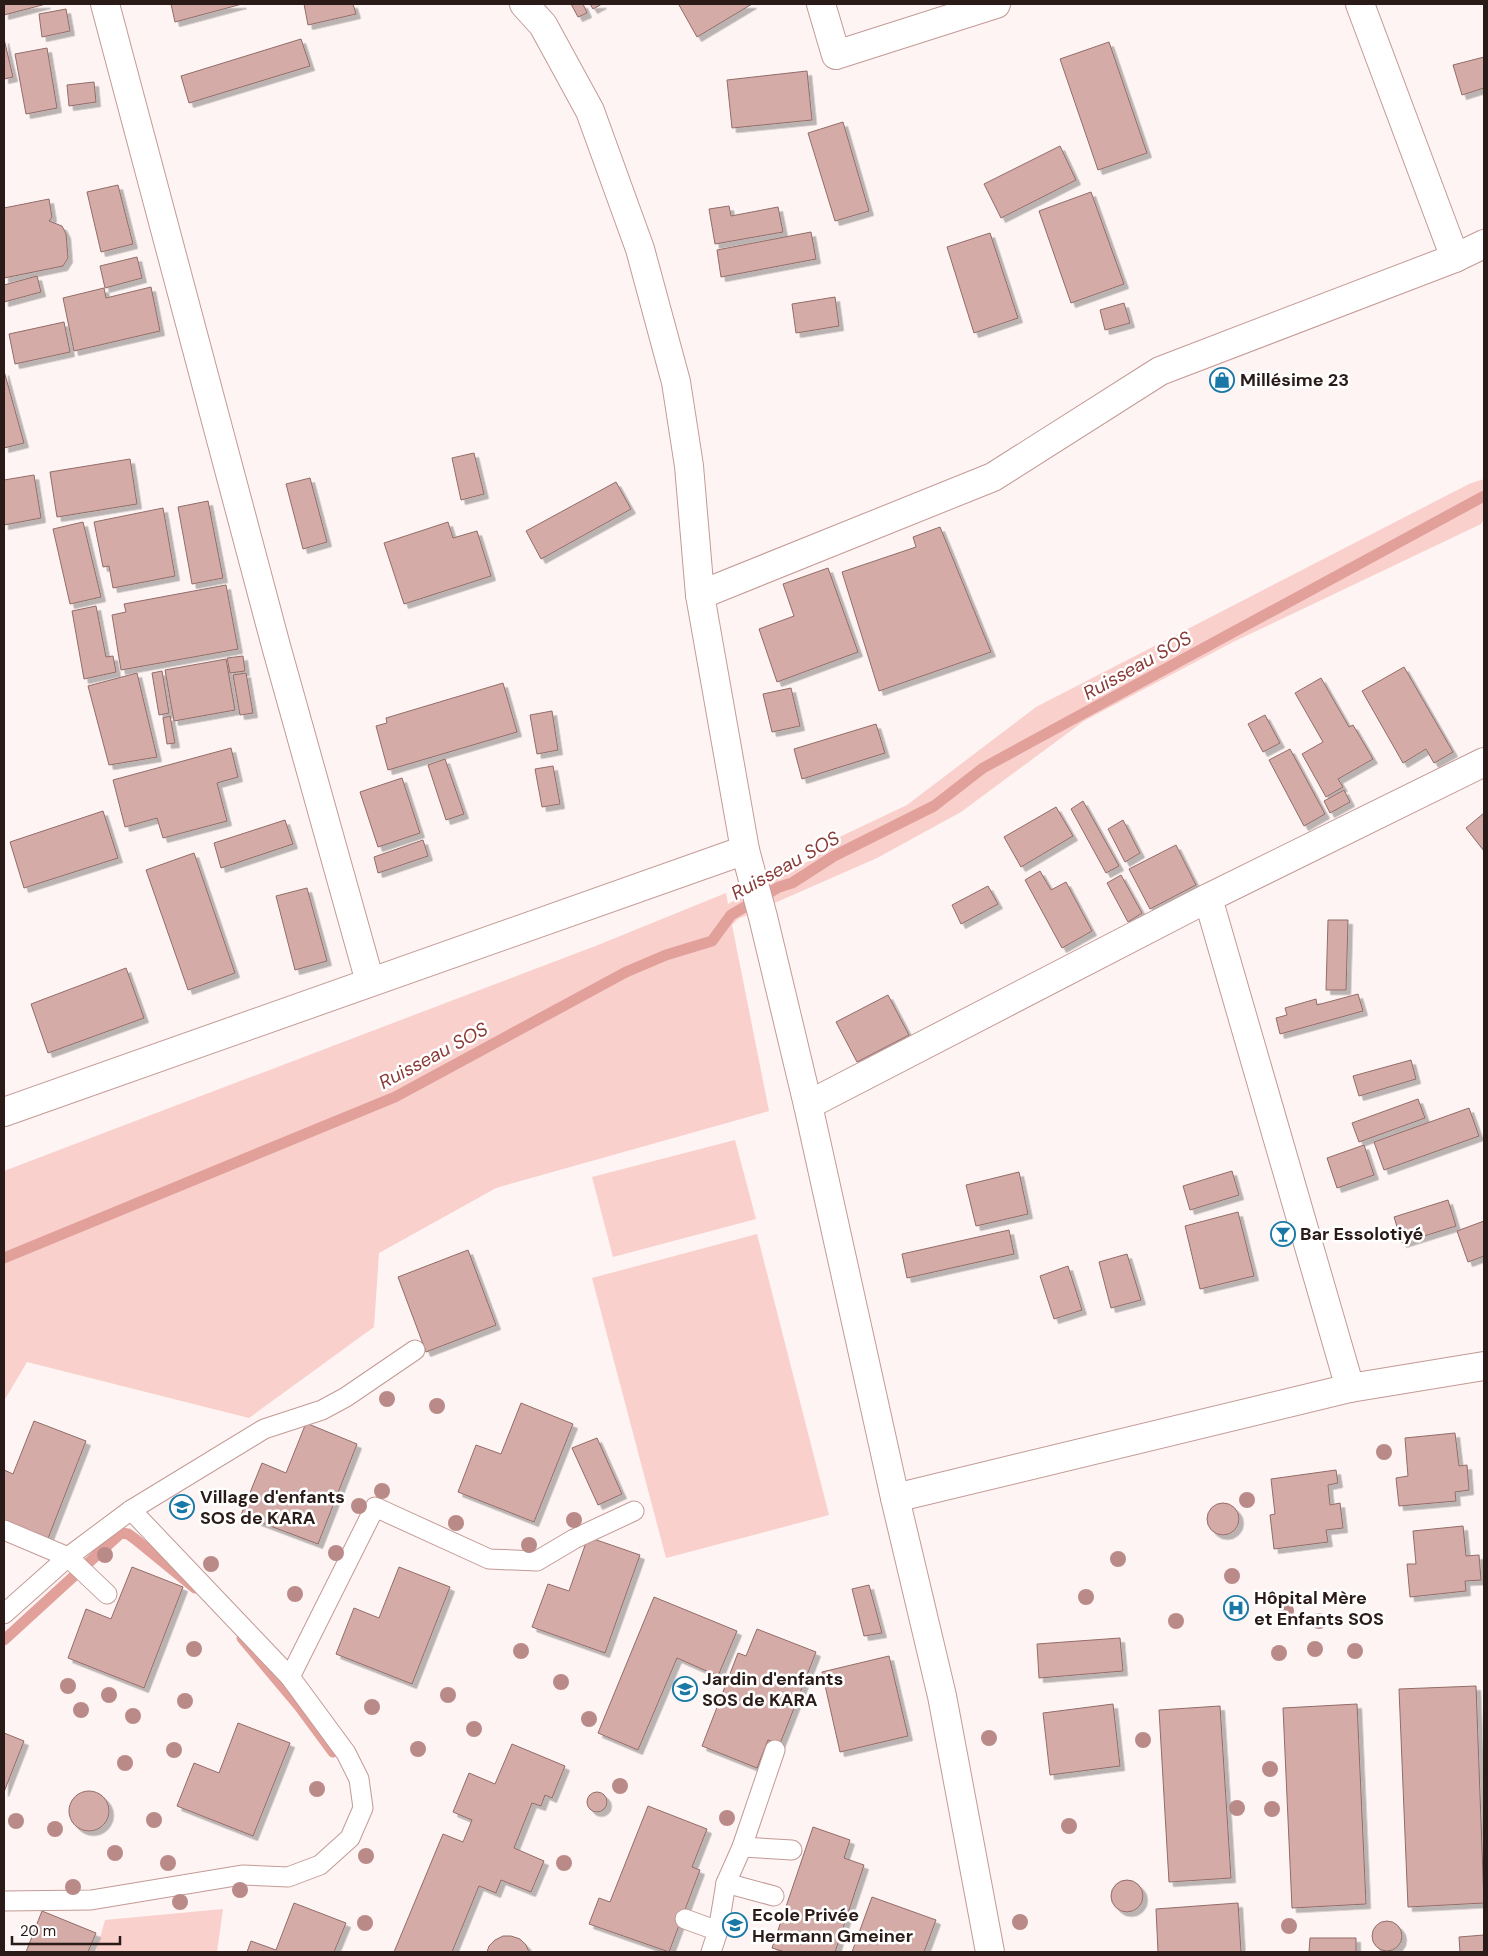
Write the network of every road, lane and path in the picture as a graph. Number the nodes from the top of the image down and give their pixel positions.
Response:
1 (105, 4) edge
2 (524, 4) edge
3 (821, 4) edge
4 (996, 4) edge
5 (1360, 4) edge
6 (1484, 244) edge
7 (1455, 258) junction
8 (700, 596) junction
9 (1484, 762) edge
10 (745, 850) junction
11 (1208, 898) junction
12 (370, 982) junction
13 (808, 1105) junction
14 (4, 1112) edge
15 (416, 1350) dead end
16 (1484, 1366) edge
17 (1350, 1388) junction
18 (895, 1498) junction
19 (131, 1510) junction
20 (634, 1511) dead end
21 (4, 1530) edge
22 (77, 1566) junction
23 (107, 1594) dead end
24 (4, 1614) edge
25 (290, 1677) junction
26 (775, 1750) dead end
27 (742, 1847) junction
28 (792, 1850) dead end
29 (726, 1883) junction
30 (774, 1896) dead end
31 (4, 1901) edge
32 (686, 1920) dead end
33 (718, 1930) junction
34 (711, 1952) edge
35 (990, 1952) edge

1 - 12 street
2 - 8 street
3 - 4 street
5 - 7 street
6 - 7 street
7 - 8 street
8 - 10 street
9 - 11 street
10 - 12 street
10 - 13 street
11 - 13 street
11 - 17 street
12 - 14 street
13 - 18 street
15 - 19 lane
16 - 17 street
17 - 18 street
18 - 35 street
19 - 22 lane
19 - 25 lane
20 - 25 lane
21 - 22 lane
22 - 23 lane
22 - 24 lane
25 - 31 lane
26 - 27 lane
27 - 28 lane
27 - 29 lane
29 - 30 lane
29 - 33 lane
32 - 33 lane
33 - 34 lane

